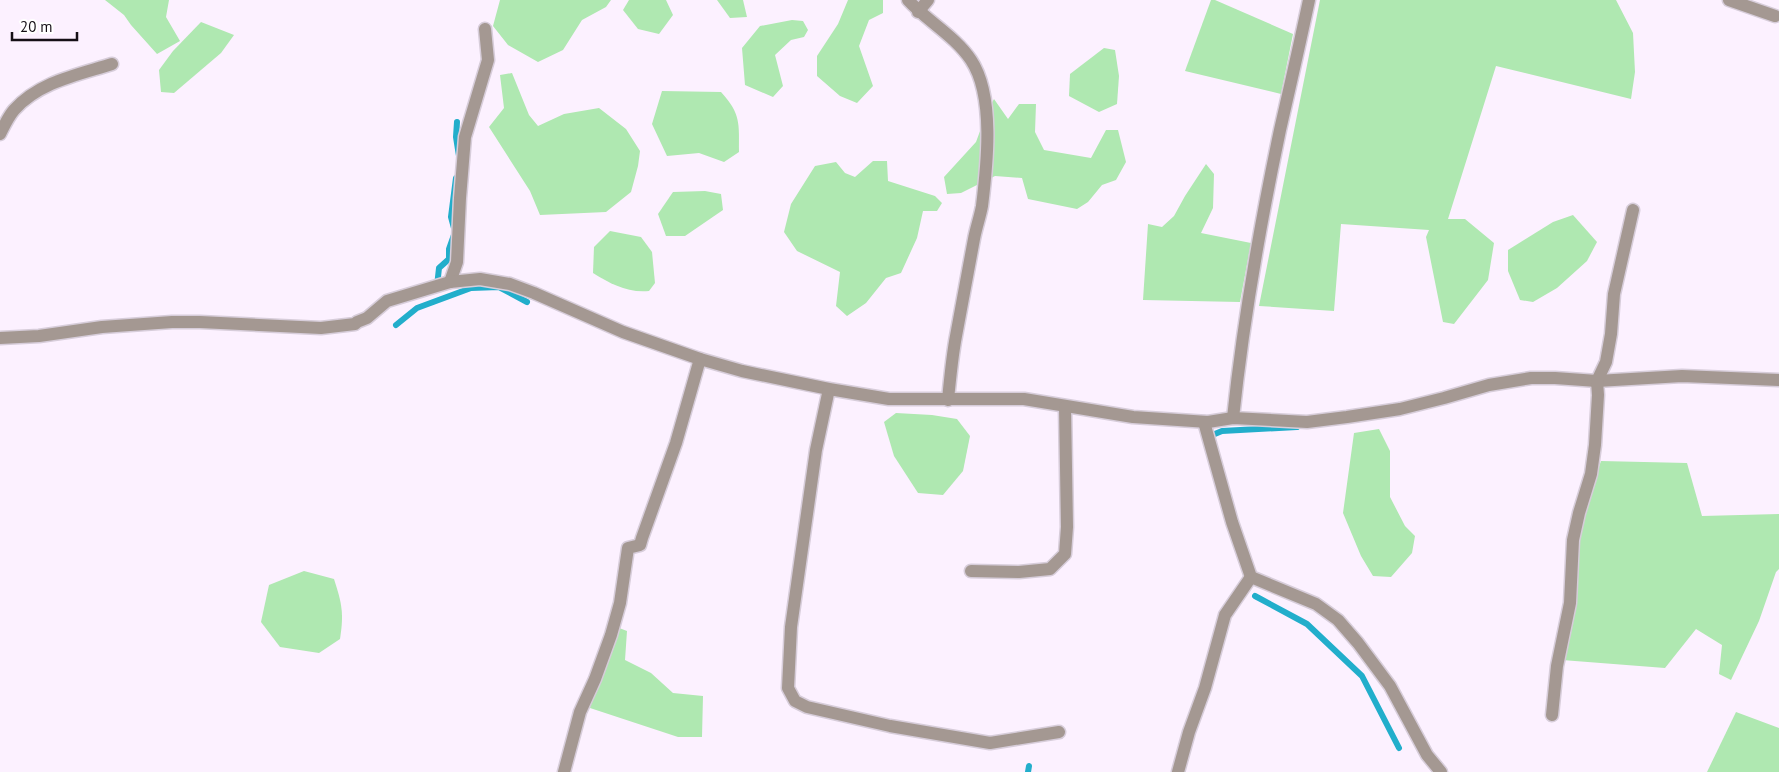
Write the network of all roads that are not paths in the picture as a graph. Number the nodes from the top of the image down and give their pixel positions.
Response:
1 (908, 0) edge
2 (928, 0) edge
3 (1309, 0) edge
4 (1729, 0) edge
5 (918, 12) junction
6 (1774, 16) dead end
7 (485, 29) dead end
8 (112, 64) dead end
9 (0, 134) edge
10 (1633, 210) dead end
11 (450, 282) junction
12 (0, 338) edge
13 (700, 358) junction
14 (1779, 380) edge
15 (1597, 381) junction
16 (829, 389) junction
17 (948, 400) junction
18 (1065, 407) junction
19 (1233, 418) junction
20 (1204, 422) junction
21 (971, 571) dead end
22 (1251, 577) junction
23 (1552, 715) dead end
24 (1059, 732) dead end
25 (564, 772) edge
26 (1178, 772) edge
27 (1441, 772) edge

1 - 5 street
2 - 5 street
3 - 19 street
4 - 6 street
5 - 17 street
7 - 11 street
8 - 9 street
10 - 15 street
11 - 12 street
11 - 13 street
13 - 16 street
13 - 25 street
14 - 15 street
15 - 19 street
15 - 23 street
16 - 17 street
16 - 24 street
17 - 18 street
18 - 20 street
18 - 21 street
19 - 20 street
20 - 22 street
22 - 26 street
22 - 27 street

